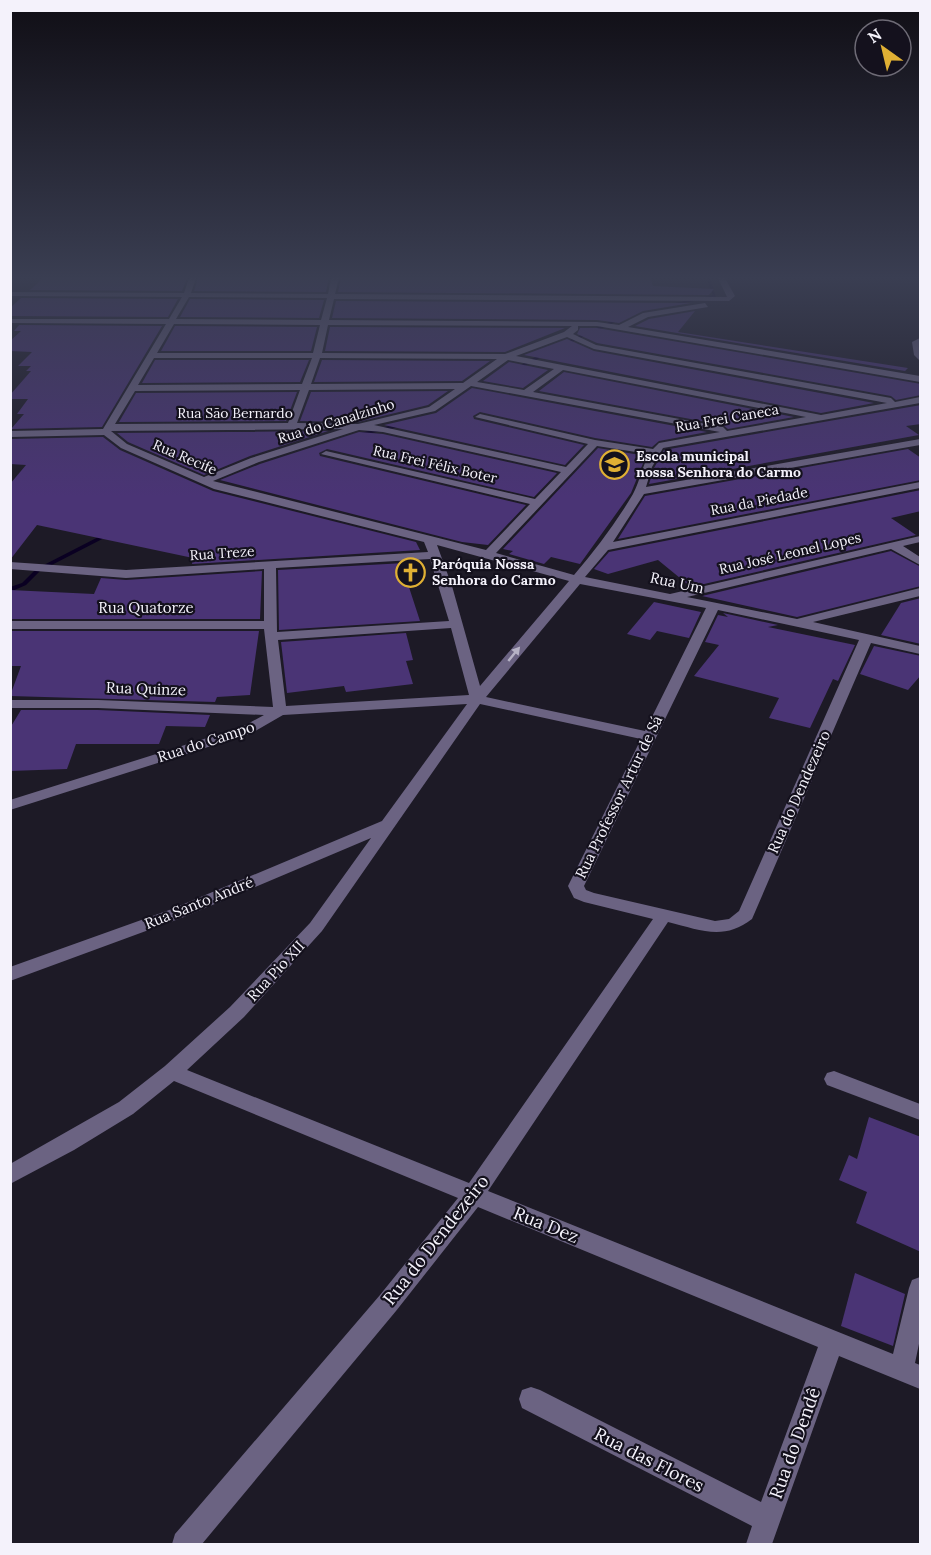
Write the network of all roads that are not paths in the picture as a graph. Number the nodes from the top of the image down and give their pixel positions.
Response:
1 (154, 351) edge
2 (318, 351) edge
3 (524, 351) edge
4 (614, 351) edge
5 (758, 351) edge
6 (151, 355) junction
7 (317, 356) junction
8 (506, 357) junction
9 (562, 367) junction
10 (921, 379) edge
11 (470, 384) junction
12 (132, 388) junction
13 (306, 388) junction
14 (526, 393) junction
15 (921, 400) edge
16 (902, 403) junction
17 (480, 417) dead end
18 (820, 417) junction
19 (291, 427) junction
20 (364, 427) junction
21 (108, 430) junction
22 (733, 432) junction
23 (10, 434) edge
24 (921, 442) edge
25 (595, 443) junction
26 (656, 452) junction
27 (326, 454) dead end
28 (569, 471) junction
29 (205, 482) junction
30 (921, 485) edge
31 (640, 491) junction
32 (538, 503) junction
33 (921, 539) edge
34 (892, 545) junction
35 (433, 547) junction
36 (604, 547) junction
37 (488, 554) junction
38 (921, 562) edge
39 (16, 565) edge
40 (270, 565) junction
41 (575, 579) junction
42 (921, 592) edge
43 (667, 598) junction
44 (713, 608) junction
45 (796, 622) junction
46 (457, 624) junction
47 (10, 625) edge
48 (272, 631) junction
49 (867, 637) junction
50 (921, 650) edge
51 (477, 699) junction
52 (10, 704) edge
53 (280, 711) junction
54 (648, 736) junction
55 (14, 803) edge
56 (386, 826) junction
57 (663, 917) junction
58 (715, 927) joint
59 (10, 974) edge
60 (172, 1072) junction
61 (834, 1079) dead end
62 (921, 1113) edge
63 (10, 1175) edge
64 (473, 1196) junction
65 (921, 1288) edge
66 (832, 1341) junction
67 (911, 1373) edge
68 (531, 1399) dead end
69 (766, 1519) junction
70 (185, 1545) edge
71 (759, 1545) edge

1 - 6 street
2 - 7 street
3 - 8 street, Rua do Canalzinho
4 - 16 street
5 - 10 street
6 - 7 street
6 - 12 street
7 - 8 street
7 - 13 street
8 - 9 street
8 - 11 street, Rua do Canalzinho
9 - 14 street
9 - 18 street
11 - 13 street
11 - 14 street
11 - 20 street, Rua do Canalzinho
12 - 13 street
12 - 21 street
13 - 19 street
14 - 22 street
15 - 16 street, Rua Frei Caneca
16 - 18 street, Rua Frei Caneca
17 - 25 street
18 - 22 street, Rua Frei Caneca
19 - 20 street, Rua São Bernardo
19 - 21 street, Rua São Bernardo
20 - 28 street
20 - 29 street, Rua do Canalzinho
21 - 23 street, Rua São Bernardo
21 - 29 street, Rua Recife
22 - 26 street, Rua Frei Caneca
24 - 31 street
25 - 26 street
25 - 28 street
26 - 31 street
27 - 32 street, Rua Frei Félix Boter
28 - 32 street
29 - 35 street, Rua Recife
30 - 36 street, Rua da Piedade
31 - 36 street
32 - 37 street
33 - 34 street, Rua José Leonel Lopes
34 - 38 street
34 - 43 street, Rua José Leonel Lopes
35 - 37 street, Rua Um
35 - 40 street, Rua Treze
35 - 46 street
36 - 41 street
37 - 41 street, Rua Um
39 - 40 street, Rua Treze
40 - 48 street
41 - 43 street, Rua Um
51 -> 41 street, Rua Pio XII
42 - 45 street
43 - 44 street, Rua Um
44 - 45 street, Rua Um
44 - 54 street, Rua Professor Artur de Sá
45 - 49 street, Rua Um
46 - 48 street, Rua Quatorze
46 - 51 street
47 - 48 street, Rua Quatorze
48 - 53 street
49 - 50 street, Rua Um
49 - 58 street, Rua do Dendezeiro
51 - 53 street, Rua do Campo
51 - 54 street, Rua do Campo
51 - 56 street, Rua Pio XII
52 - 53 street, Rua Quinze
53 - 55 street, Rua do Campo
54 - 57 street, Rua Professor Artur de Sá
56 - 59 street, Rua Santo André
56 - 60 street, Rua Pio XII
57 - 58 street, Rua Professor Artur de Sá
57 - 64 street, Rua do Dendezeiro
60 - 63 street, Rua Pio XII
60 - 64 street, Rua Dez
61 - 62 street
64 - 66 street, Rua Dez
64 - 70 street, Rua do Dendezeiro
65 - 67 street
66 - 67 street, Rua Dez
66 - 69 street, Rua do Dendê
68 - 69 street, Rua das Flores
69 - 71 street, Rua do Dendê

